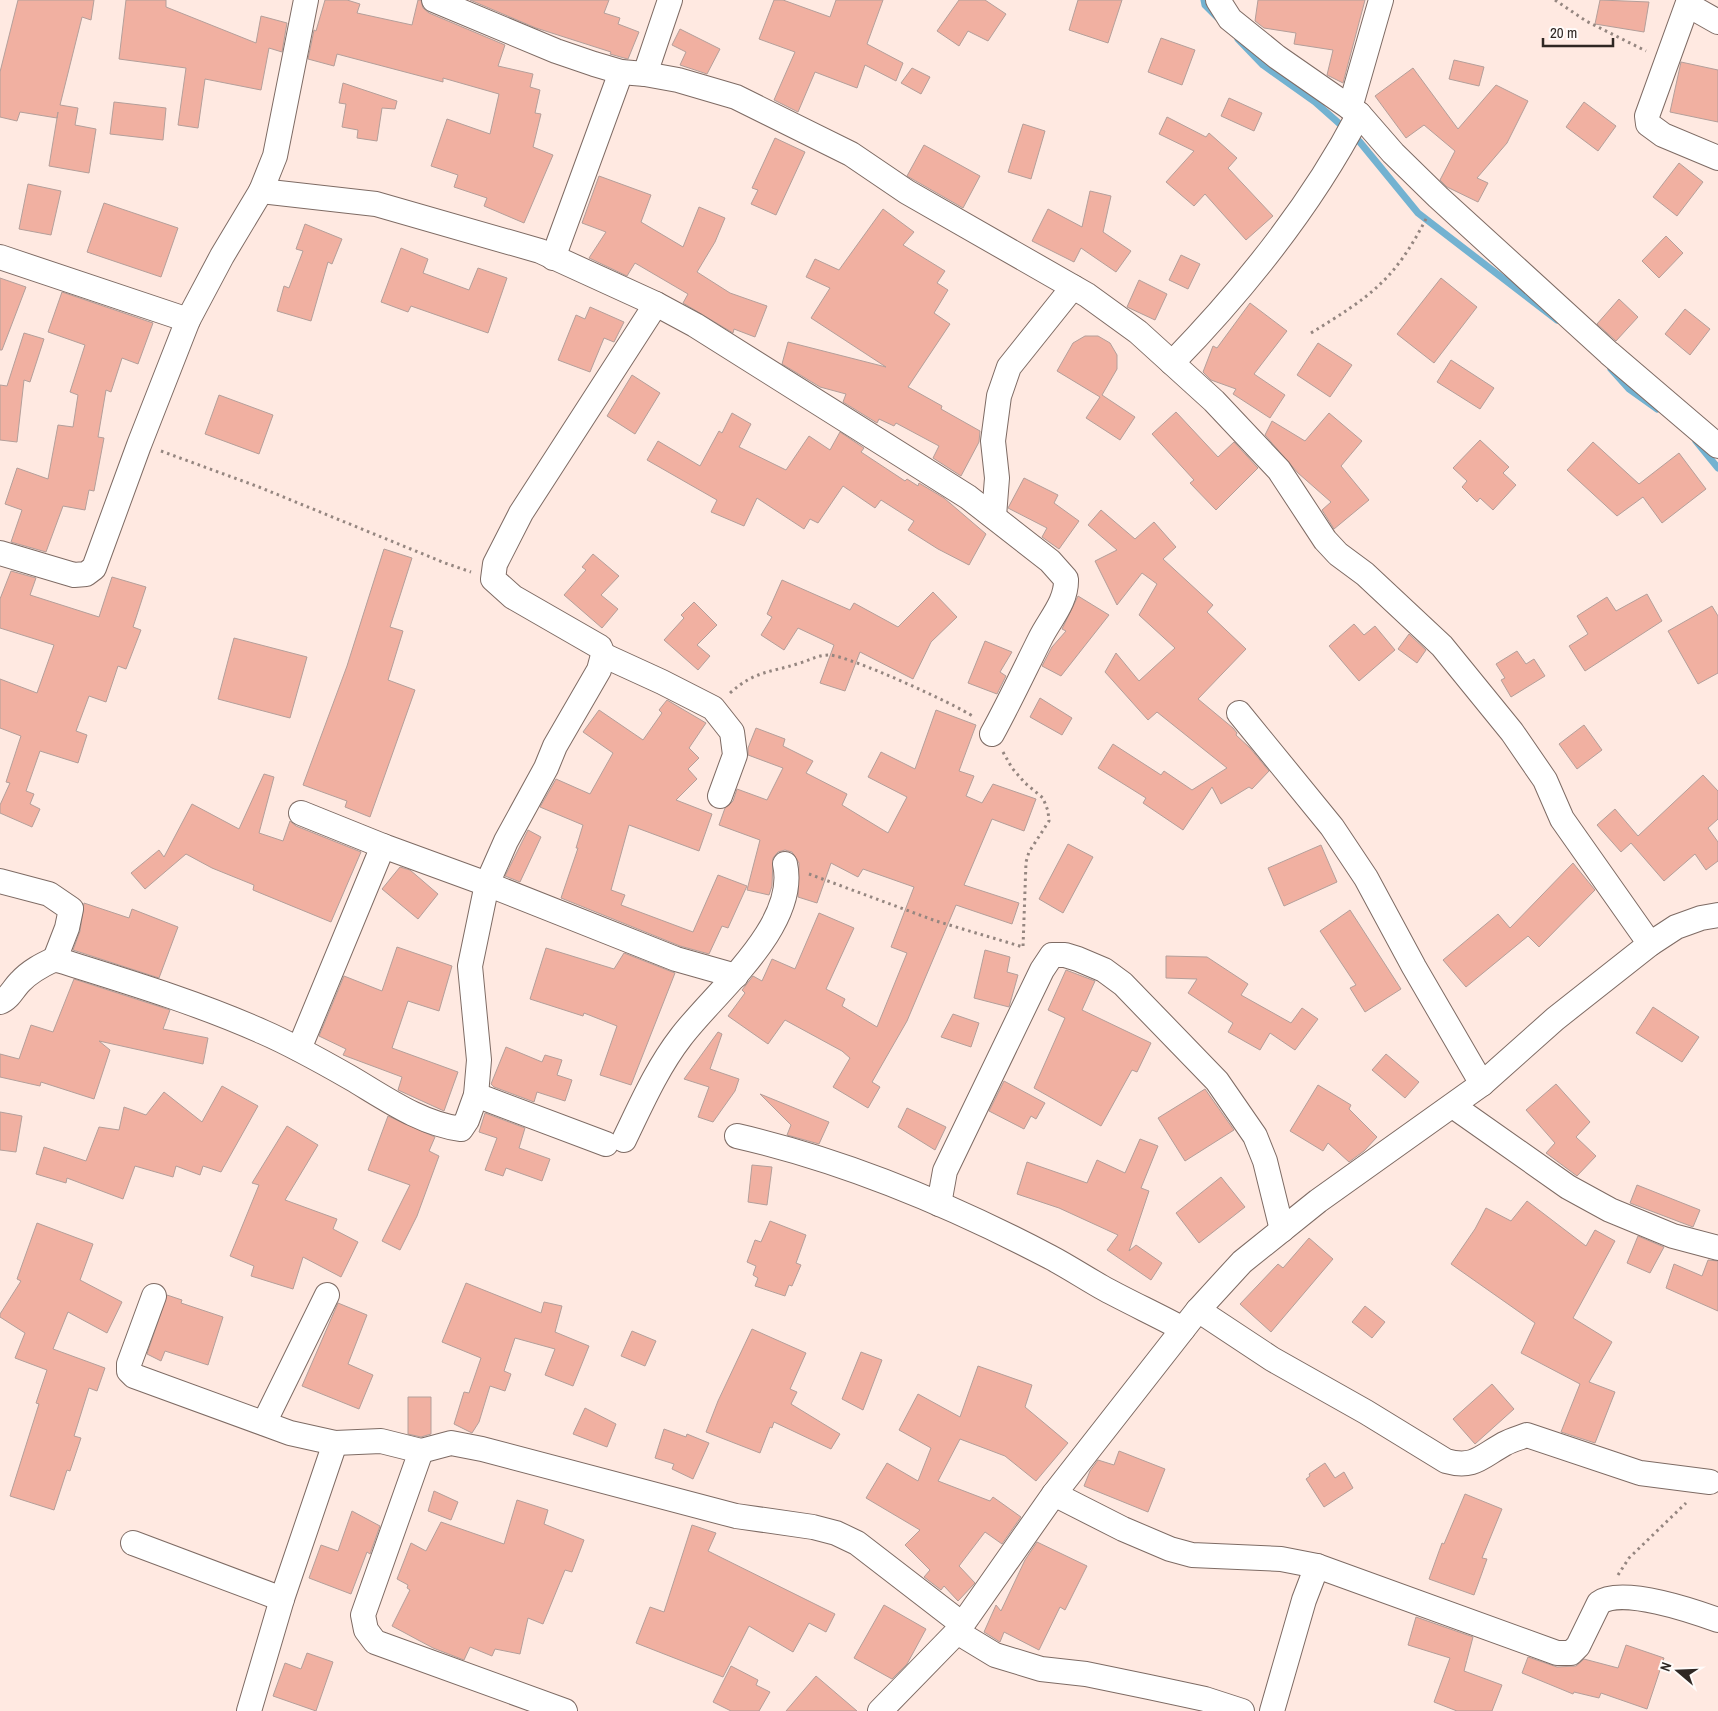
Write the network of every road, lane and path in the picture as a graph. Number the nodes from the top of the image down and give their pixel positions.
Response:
1 (306, 0) edge
2 (434, 0) edge
3 (670, 0) edge
4 (1218, 0) edge
5 (1381, 0) edge
6 (1554, 0) edge
7 (1688, 2) edge
8 (1718, 22) edge
9 (1668, 63) junction
10 (621, 72) junction
11 (645, 74) junction
12 (1355, 111) junction
13 (1718, 158) edge
14 (261, 192) junction
15 (1438, 197) junction
16 (0, 257) edge
17 (553, 258) junction
18 (1073, 287) junction
19 (656, 304) junction
20 (188, 320) junction
21 (1311, 333) dead end
22 (1172, 363) junction
23 (1716, 439) edge
24 (139, 445) junction
25 (994, 516) junction
26 (0, 553) edge
27 (493, 579) junction
28 (603, 655) junction
29 (712, 708) junction
30 (1239, 712) dead end
31 (992, 734) junction
32 (720, 796) dead end
33 (301, 813) dead end
34 (383, 846) junction
35 (785, 864) joint
36 (0, 881) edge
37 (487, 884) junction
38 (1718, 915) edge
39 (1650, 944) junction
40 (1023, 947) junction
41 (1052, 955) junction
42 (55, 959) junction
43 (736, 976) junction
44 (0, 1002) edge
45 (299, 1050) junction
46 (1482, 1084) junction
47 (476, 1095) junction
48 (1453, 1106) junction
49 (737, 1136) dead end
50 (939, 1204) junction
51 (1282, 1230) junction
52 (1718, 1248) edge
53 (327, 1295) dead end
54 (154, 1296) dead end
55 (1198, 1310) junction
56 (1183, 1329) junction
57 (264, 1423) junction
58 (335, 1443) junction
59 (421, 1451) junction
60 (1710, 1482) joint
61 (1054, 1494) junction
62 (133, 1543) dead end
63 (1317, 1566) junction
64 (282, 1599) junction
65 (1604, 1599) junction
66 (1718, 1620) edge
67 (959, 1628) junction
68 (249, 1711) edge
69 (565, 1711) edge
70 (880, 1711) edge
71 (1242, 1711) edge
72 (1272, 1711) edge

1 - 14 street
2 - 10 street
3 - 11 street
4 - 12 street
5 - 12 street
6 - 9 path
7 - 8 street
7 - 9 street
9 - 13 street
10 - 11 street
10 - 17 street
11 - 18 street
12 - 15 street
12 - 22 street
14 - 17 street
14 - 20 street
15 - 21 path
15 - 23 street
16 - 20 street
17 - 19 street
18 - 22 street
18 - 25 street
19 - 25 street
19 - 27 street
20 - 24 street
22 - 39 street
24 - 26 street
24 - 27 path
25 - 31 street
27 - 28 street
28 - 29 street
28 - 37 street
29 - 31 path
29 - 32 street
30 - 46 street
31 - 40 path
33 - 34 street
34 - 37 street
34 - 45 street
35 - 40 path
35 - 43 street
36 - 42 street
37 - 43 street
37 - 47 street
38 - 39 street
39 - 46 street
40 - 41 path
41 - 50 street
41 - 51 street
42 - 44 street
42 - 45 street
43 - 47 street
45 - 47 street
46 - 48 street
48 - 51 street
48 - 52 street
49 - 50 street
50 - 56 street
51 - 55 street
53 - 57 street
54 - 57 street
55 - 56 street
55 - 60 street
56 - 61 street
57 - 58 street
58 - 59 street
58 - 64 street
59 - 67 street
59 - 69 street
60 - 65 path
61 - 63 street
61 - 67 street
62 - 64 street
63 - 65 street
63 - 72 street
64 - 68 street
65 - 66 street
67 - 70 street
67 - 71 street

